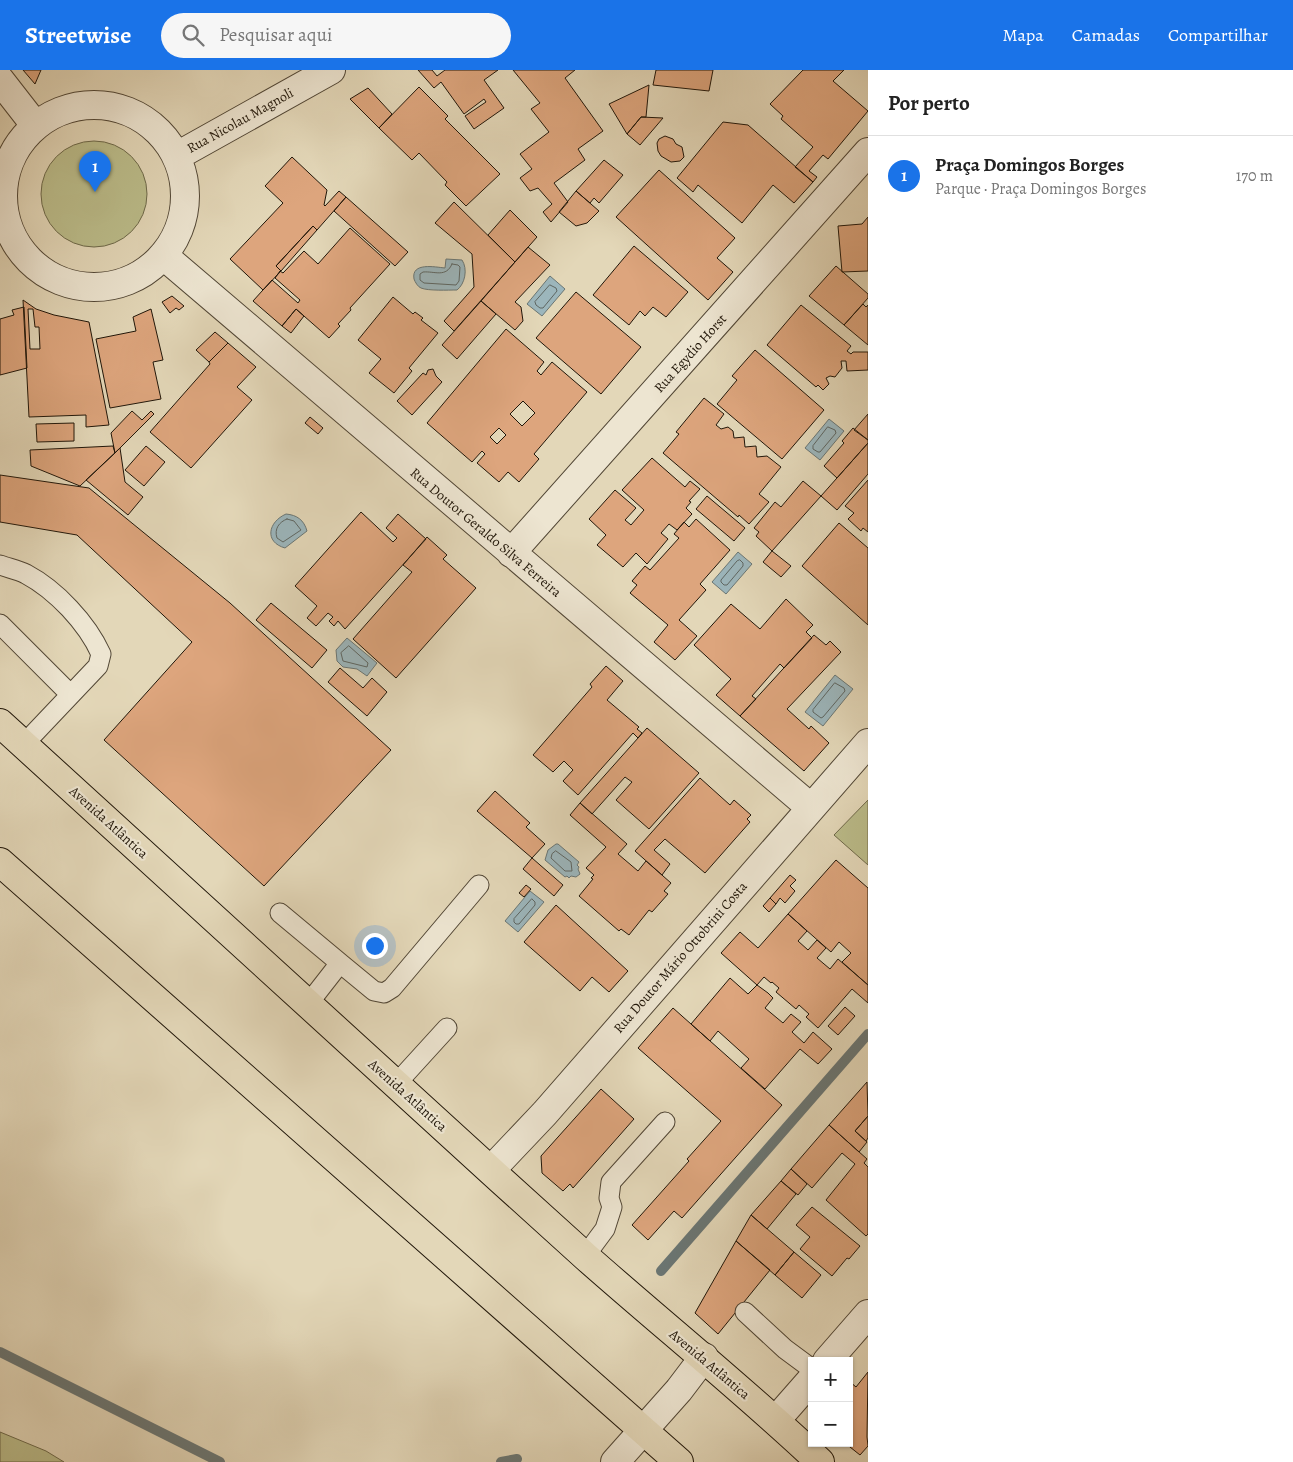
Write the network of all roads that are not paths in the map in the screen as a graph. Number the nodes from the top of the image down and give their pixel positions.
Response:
1 (331, 70) edge
2 (0, 80) edge
3 (35, 125) junction
4 (868, 152) edge
5 (177, 156) junction
6 (7, 245) edge
7 (164, 256) junction
8 (511, 554) junction
9 (0, 565) edge
10 (0, 624) edge
11 (70, 694) junction
12 (0, 722) edge
13 (868, 743) edge
14 (24, 744) junction
15 (810, 807) junction
16 (0, 862) edge
17 (479, 885) dead end
18 (280, 913) dead end
19 (340, 963) junction
20 (308, 1004) junction
21 (448, 1028) dead end
22 (396, 1084) junction
23 (665, 1122) dead end
24 (491, 1170) junction
25 (585, 1256) junction
26 (745, 1312) dead end
27 (868, 1314) edge
28 (704, 1357) junction
29 (830, 1357) edge
30 (808, 1366) edge
31 (808, 1384) edge
32 (776, 1420) junction
33 (643, 1430) junction
34 (615, 1462) edge
35 (679, 1462) edge
36 (820, 1462) edge

1 - 5 street, Rua Nicolau Magnoli
2 - 3 street
3 - 5 street
3 - 6 street
4 - 8 street, Rua Egydio Horst
5 - 7 street
6 - 7 street
7 - 8 street, Rua Doutor Geraldo Silva Ferreira
8 - 15 street, Rua Doutor Geraldo Silva Ferreira
9 - 11 lane
10 - 11 lane
11 - 14 lane
12 - 14 main road, Avenida Atlântica
13 - 15 street, Rua Doutor Mário Ottobrini Costa
14 - 20 main road, Avenida Atlântica
15 - 24 street, Rua Doutor Mário Ottobrini Costa
16 - 33 main road
17 - 19 lane
18 - 19 lane
19 - 20 lane
20 - 22 main road, Avenida Atlântica
21 - 22 lane
22 - 24 main road, Avenida Atlântica
23 - 25 lane
24 - 25 main road, Avenida Atlântica
25 - 28 main road, Avenida Atlântica
26 - 30 lane
27 - 29 street
28 - 32 main road, Avenida Atlântica
28 - 33 street
31 - 32 street
32 - 36 main road, Avenida Atlântica
33 - 34 street
33 - 35 main road

